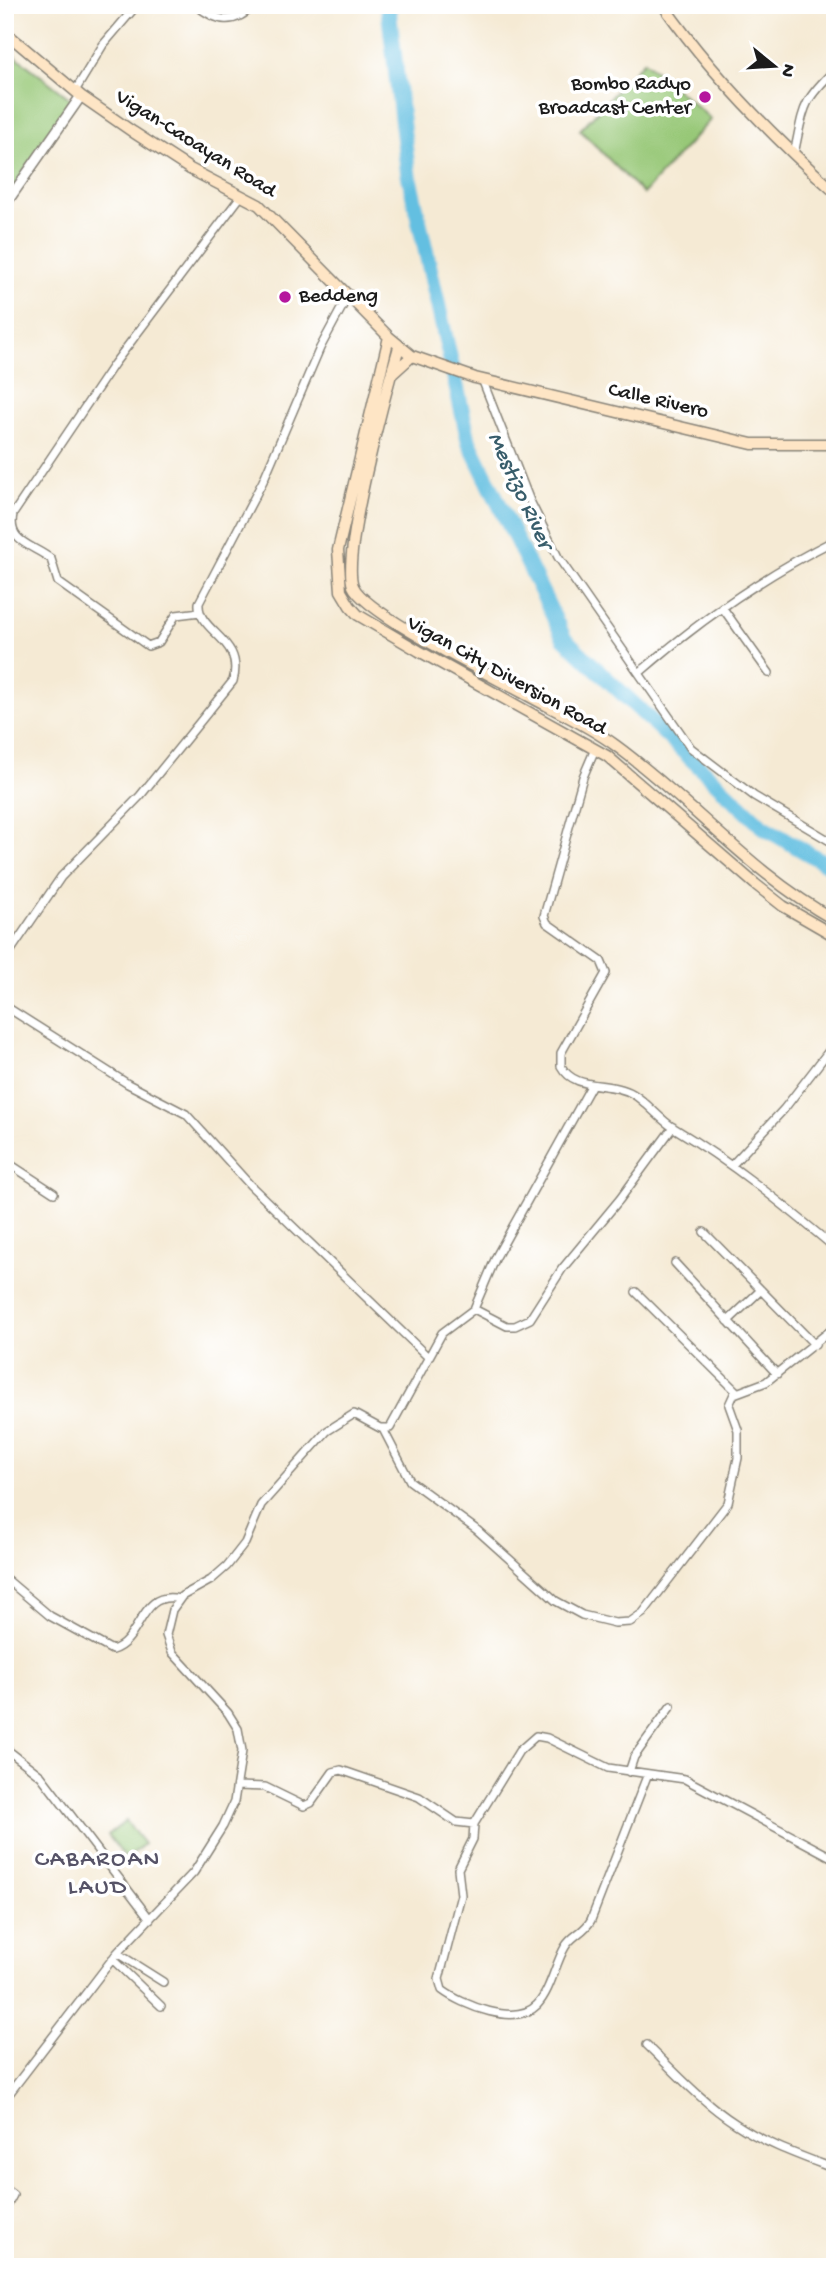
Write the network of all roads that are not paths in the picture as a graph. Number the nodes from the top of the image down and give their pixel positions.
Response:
1 (137, 5) edge
2 (196, 5) edge
3 (254, 5) edge
4 (663, 5) edge
5 (5, 32) edge
6 (835, 70) edge
7 (78, 93) junction
8 (794, 154) junction
9 (835, 192) edge
10 (241, 196) junction
11 (5, 205) edge
12 (348, 296) junction
13 (380, 328) junction
14 (389, 337) junction
15 (399, 347) junction
16 (414, 357) junction
17 (381, 368) junction
18 (390, 376) junction
19 (478, 378) junction
20 (835, 444) edge
21 (835, 540) edge
22 (722, 607) junction
23 (200, 612) junction
24 (472, 664) junction
25 (639, 673) junction
26 (769, 673) dead end
27 (465, 676) junction
28 (595, 748) junction
29 (835, 844) edge
30 (835, 920) edge
31 (835, 936) edge
32 (5, 960) edge
33 (5, 1006) edge
34 (835, 1043) edge
35 (591, 1086) junction
36 (673, 1127) junction
37 (5, 1161) edge
38 (732, 1165) junction
39 (54, 1193) dead end
40 (704, 1231) dead end
41 (835, 1248) edge
42 (675, 1264) dead end
43 (761, 1290) junction
44 (636, 1292) dead end
45 (474, 1309) junction
46 (728, 1321) junction
47 (835, 1327) edge
48 (816, 1345) junction
49 (428, 1357) junction
50 (777, 1374) junction
51 (736, 1391) junction
52 (383, 1429) junction
53 (5, 1578) edge
54 (179, 1599) junction
55 (671, 1706) dead end
56 (5, 1748) edge
57 (629, 1772) junction
58 (647, 1776) junction
59 (238, 1786) junction
60 (474, 1824) junction
61 (835, 1859) edge
62 (150, 1919) junction
63 (115, 1956) junction
64 (163, 1982) dead end
65 (161, 2006) dead end
66 (647, 2045) dead end
67 (5, 2099) edge
68 (835, 2169) edge
69 (5, 2189) edge
70 (5, 2210) edge

1 - 7 street
2 - 3 street
4 - 8 main road
5 - 7 main road, Vigan-Caoayan Road
6 - 8 street
7 - 10 main road, Vigan-Caoayan Road
7 - 11 street
8 - 9 main road
10 - 12 main road, Vigan-Caoayan Road
10 - 23 street
12 - 13 main road, Vigan-Caoayan Road
12 - 23 street
13 - 14 main road, Vigan-Caoayan Road
13 - 17 main road, Vigan City Diversion Road
14 - 15 main road, Vigan-Caoayan Road
14 - 17 main road, Vigan City Diversion Road
15 - 16 main road, Vigan-Caoayan Road
15 - 18 main road, Vigan City Diversion Road
16 - 18 main road
16 - 19 main road, Calle Rivero
17 - 27 main road, Vigan City Diversion Road
18 - 24 main road, Vigan City Diversion Road
19 - 20 main road, Calle Rivero
19 - 25 street
21 - 22 street
22 - 25 street
22 - 26 street
23 - 32 street
24 - 27 main road
24 - 30 main road, Vigan City Diversion Road
25 - 29 street
27 - 28 main road, Vigan City Diversion Road
28 - 31 main road, Vigan City Diversion Road
28 - 35 street
33 - 49 street
34 - 38 street
35 - 36 street
35 - 45 street
36 - 38 street
36 - 45 street
37 - 39 street
38 - 41 street
40 - 43 street
42 - 46 street
43 - 46 street
43 - 48 street
44 - 51 street
45 - 49 street
46 - 50 street
47 - 48 street
48 - 50 street
49 - 52 street
50 - 51 street
51 - 52 street
52 - 54 street
53 - 54 street
54 - 59 street
55 - 57 street
56 - 62 street
57 - 58 street
57 - 60 street
58 - 60 street
58 - 61 street
59 - 60 street
59 - 62 street
62 - 63 street
63 - 64 street
63 - 65 street
63 - 67 street
66 - 68 street
69 - 70 street

